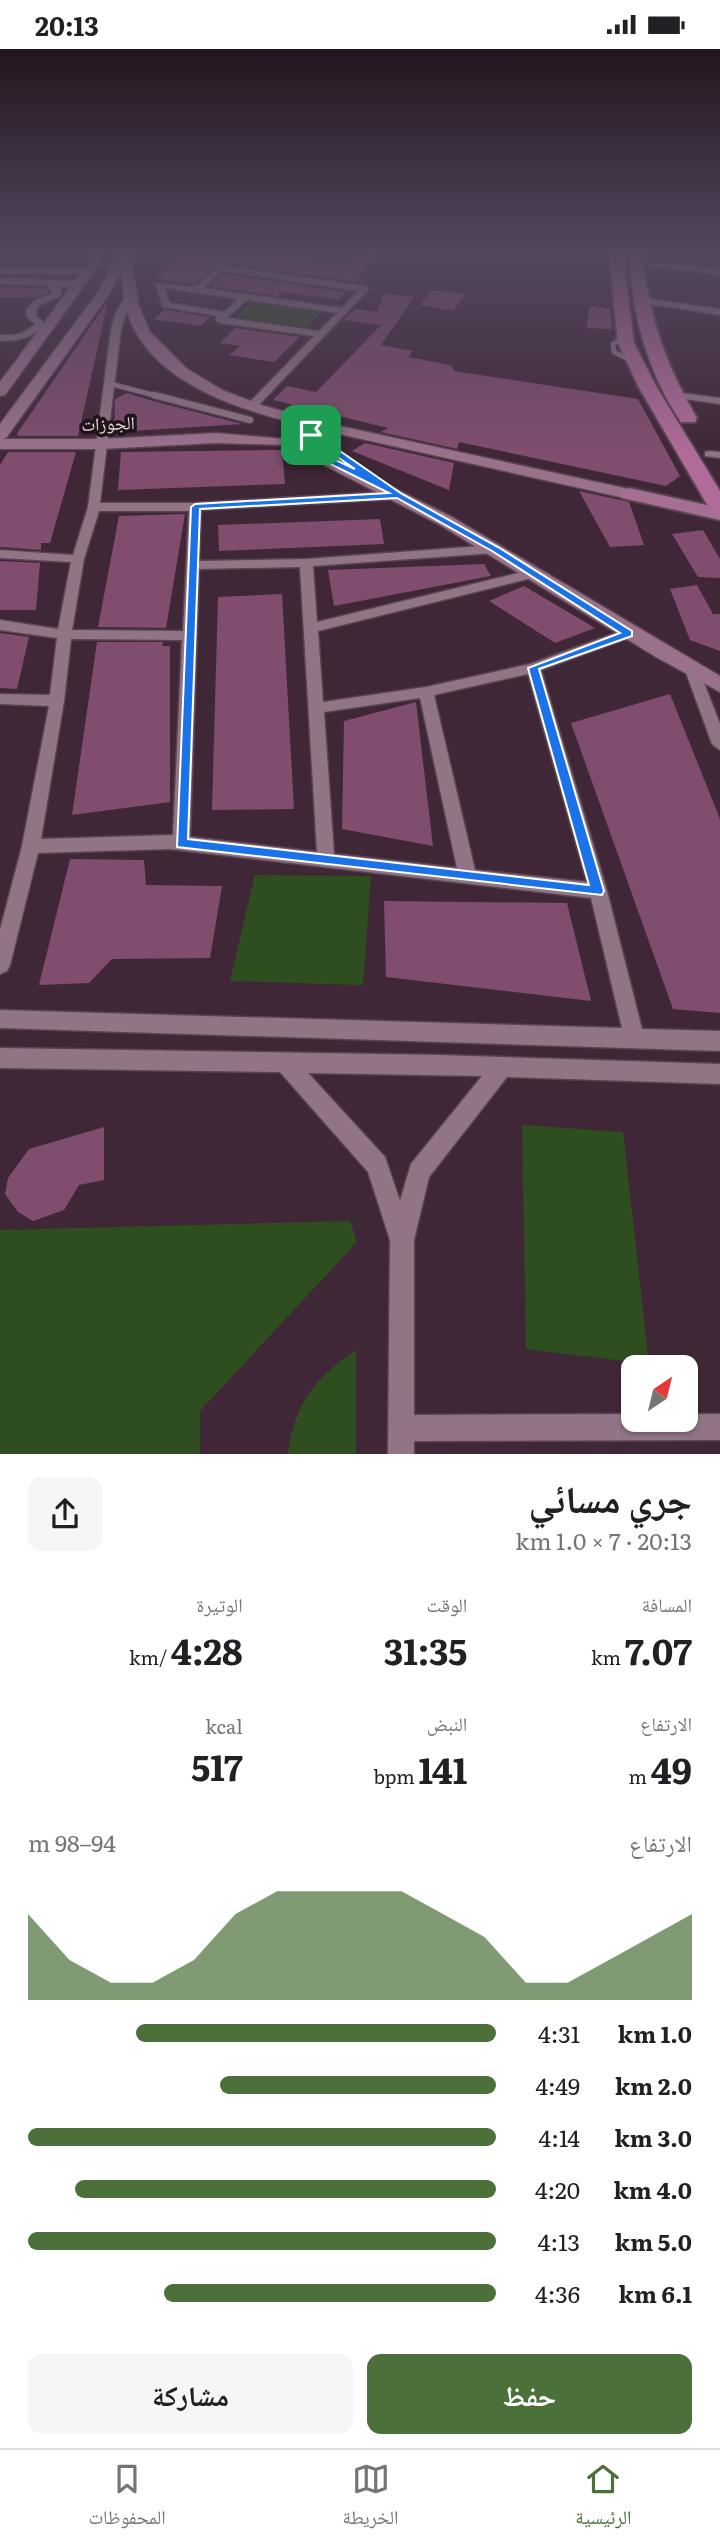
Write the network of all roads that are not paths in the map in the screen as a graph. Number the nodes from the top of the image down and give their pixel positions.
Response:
1 (37, 320) edge
2 (49, 320) edge
3 (85, 320) edge
4 (119, 320) edge
5 (137, 320) edge
6 (221, 320) edge
7 (335, 320) edge
8 (623, 320) edge
9 (644, 320) edge
10 (45, 324) junction
11 (321, 334) junction
12 (5, 338) edge
13 (36, 343) junction
14 (0, 347) edge
15 (111, 384) junction
16 (0, 392) edge
17 (674, 395) junction
18 (720, 401) edge
19 (247, 420) junction
20 (305, 429) junction
21 (339, 429) junction
22 (281, 432) junction
23 (0, 435) edge
24 (216, 438) junction
25 (383, 438) junction
26 (0, 444) edge
27 (101, 445) junction
28 (707, 445) edge
29 (720, 471) edge
30 (699, 473) junction
31 (629, 494) junction
32 (399, 495) junction
33 (94, 507) junction
34 (195, 507) junction
35 (720, 508) edge
36 (720, 514) edge
37 (495, 549) junction
38 (0, 554) edge
39 (78, 559) junction
40 (306, 563) junction
41 (193, 565) junction
42 (535, 573) junction
43 (0, 625) edge
44 (310, 628) junction
45 (629, 633) junction
46 (64, 634) junction
47 (190, 636) junction
48 (533, 668) junction
49 (692, 670) junction
50 (720, 685) edge
51 (426, 692) junction
52 (0, 699) edge
53 (57, 701) junction
54 (316, 708) junction
55 (720, 744) edge
56 (181, 844) junction
57 (31, 846) junction
58 (326, 860) junction
59 (468, 876) junction
60 (598, 891) junction
61 (0, 965) edge
62 (0, 1019) edge
63 (634, 1037) junction
64 (720, 1041) edge
65 (0, 1058) edge
66 (284, 1062) junction
67 (502, 1067) junction
68 (720, 1074) edge
69 (402, 1240) junction
70 (720, 1427) edge
71 (401, 1428) junction
72 (401, 1454) edge

1 - 10 street
2 - 10 street
3 - 23 street
4 - 15 street
5 - 19 street
6 - 11 street
7 - 11 street
8 - 30 highway
9 - 17 highway
10 - 12 street
10 - 13 street
11 - 19 street
12 - 13 street
13 - 14 street
13 - 16 street
15 - 19 lane
15 - 27 street
17 - 18 street
17 - 28 highway
19 - 22 street
19 - 22 street
19 - 24 street
20 - 21 street
20 - 22 street
20 - 22 street
20 - 25 street
20 - 32 street
21 - 22 street
21 - 25 street
22 - 24 street, الجوزات
22 - 32 street
24 - 27 street, الجوزات
25 - 31 street
26 - 27 street, الجوزات
27 - 33 street
28 - 29 highway
30 - 31 main road
30 - 35 highway
31 - 36 main road
32 - 34 street
32 - 37 street
33 - 34 street
33 - 39 street
34 - 41 street
37 - 40 street
37 - 42 street
38 - 39 street
39 - 46 street
40 - 41 street
40 - 44 street
41 - 47 street
42 - 44 street
42 - 45 street
43 - 46 street
44 - 54 street
45 - 48 street
45 - 49 street
46 - 47 street
46 - 53 street
47 - 56 street
48 - 51 street
48 - 60 street
49 - 50 street
49 - 55 street
51 - 54 street
51 - 59 street
52 - 53 street
53 - 57 street
54 - 58 street
56 - 57 street
56 - 58 street
57 - 61 street
58 - 59 street
59 - 60 street
60 - 63 street
62 - 63 street
63 - 64 street
65 - 66 street
66 - 67 street
66 - 69 street
67 - 68 street
67 - 69 street
69 - 71 street
70 - 71 street
71 - 72 street

